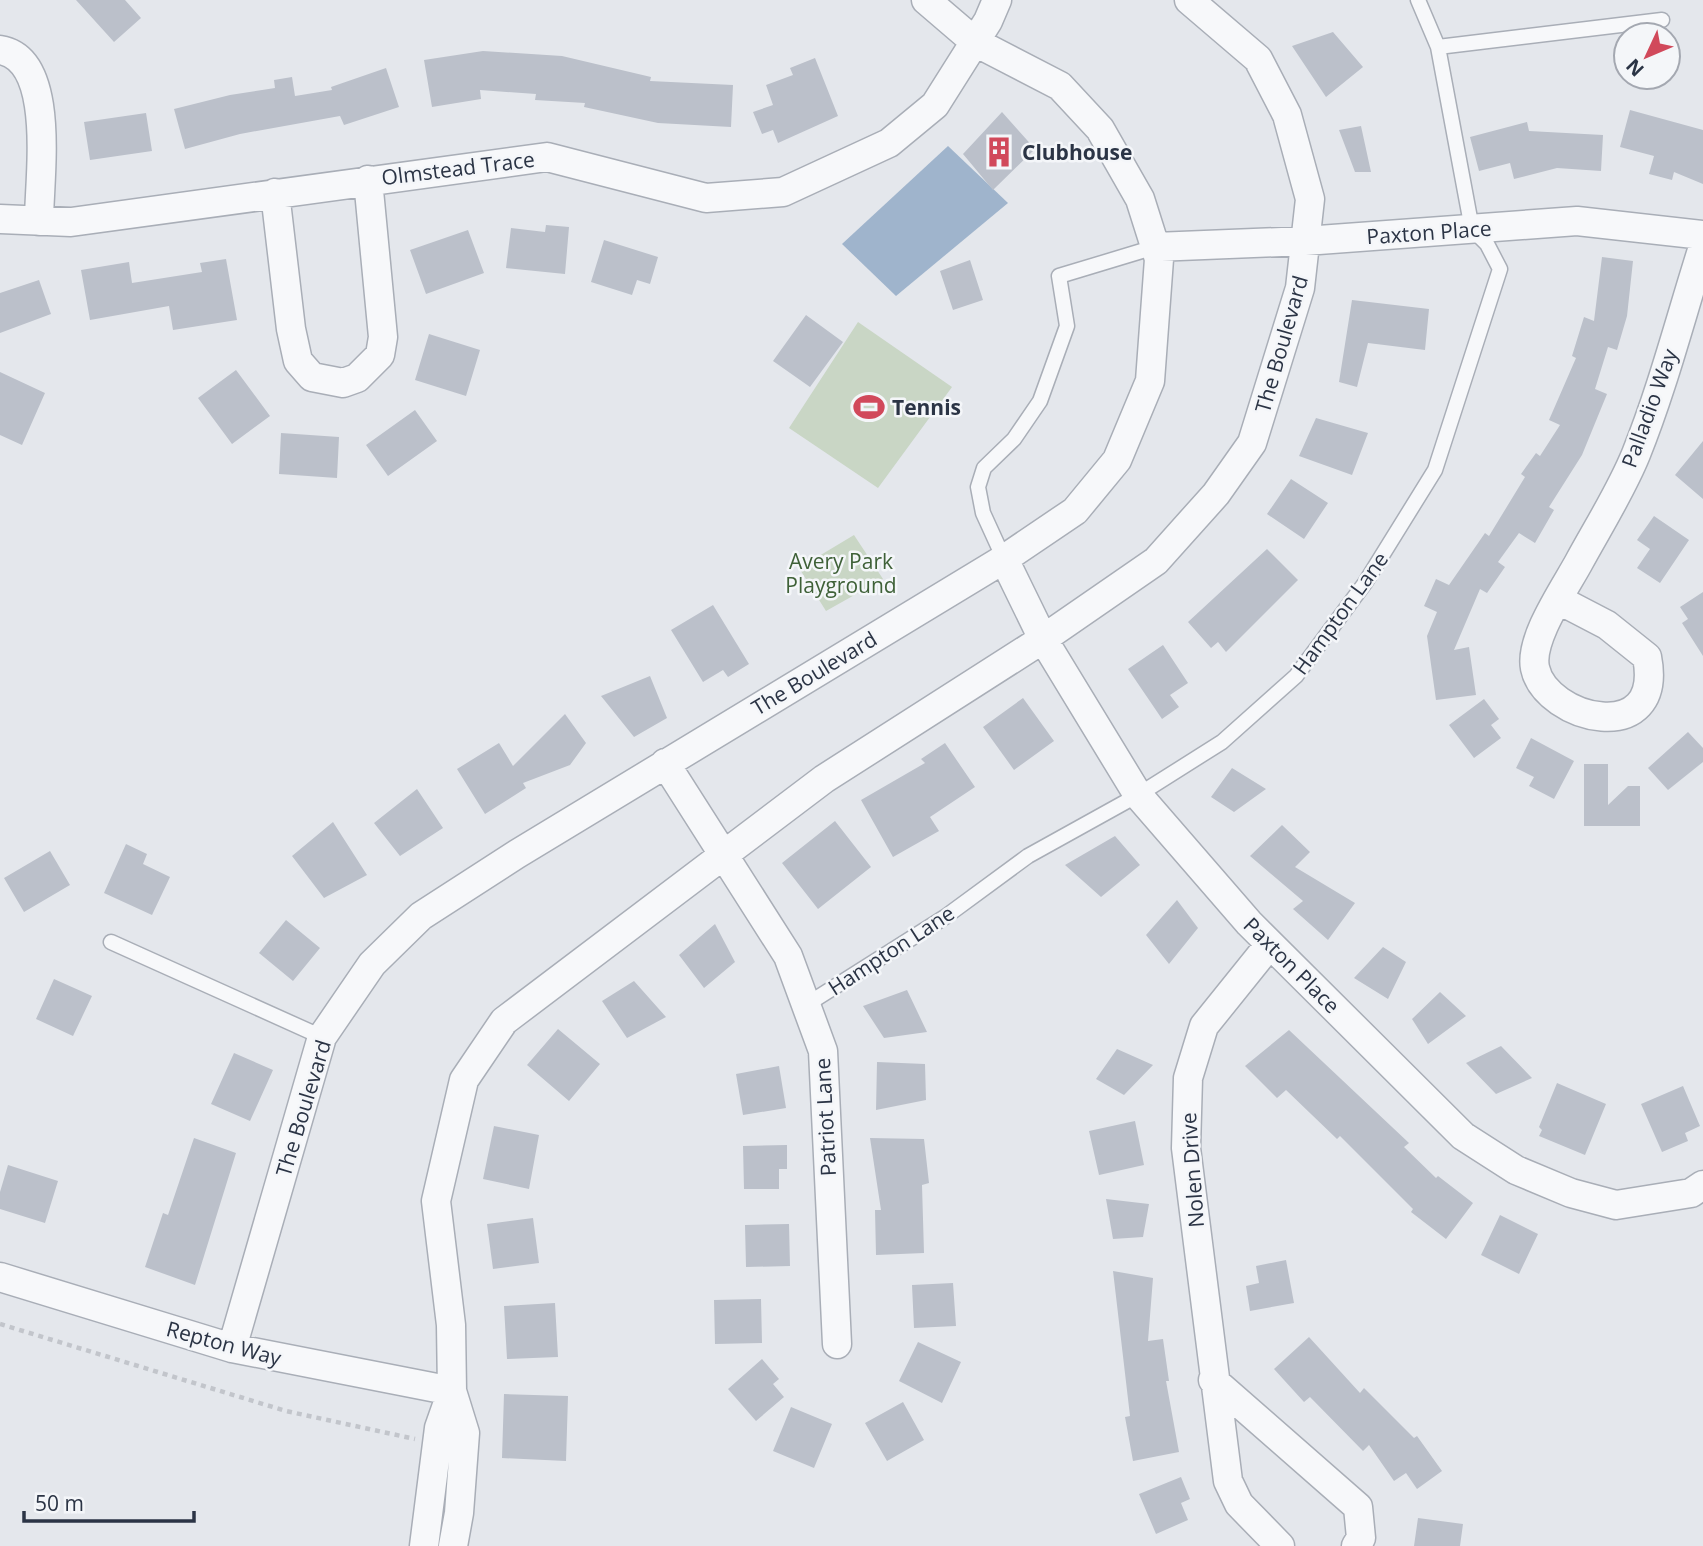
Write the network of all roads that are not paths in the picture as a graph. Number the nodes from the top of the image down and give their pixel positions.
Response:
1 (926, 0) edge
2 (997, 0) edge
3 (1189, 0) edge
4 (1418, 0) edge
5 (1662, 20) dead end
6 (975, 42) junction
7 (1438, 47) junction
8 (0, 50) edge
9 (368, 180) junction
10 (275, 193) junction
11 (0, 219) edge
12 (39, 221) junction
13 (1472, 229) junction
14 (1703, 235) edge
15 (1306, 241) junction
16 (1155, 247) junction
17 (1703, 247) edge
18 (1004, 559) junction
19 (1559, 600) junction
20 (1043, 639) junction
21 (665, 763) junction
22 (1138, 795) junction
23 (724, 856) junction
24 (111, 942) dead end
25 (1270, 944) junction
26 (806, 1005) junction
27 (323, 1037) junction
28 (1703, 1185) edge
29 (0, 1277) edge
30 (837, 1344) dead end
31 (232, 1348) junction
32 (1213, 1380) junction
33 (452, 1391) junction
34 (424, 1546) edge
35 (453, 1546) edge
36 (1279, 1546) edge
37 (1356, 1546) edge

1 - 6 street, The Boulevard
2 - 6 street, Olmstead Trace
3 - 15 street, The Boulevard
4 - 7 lane, Hampton Lane
5 - 7 lane
6 - 9 street, Olmstead Trace
6 - 16 street, The Boulevard
7 - 13 lane, Hampton Lane
8 - 12 street
9 - 10 street, Olmstead Trace
9 - 10 street
10 - 12 street, Olmstead Trace
11 - 12 street, Olmstead Trace
13 - 14 street, Paxton Place
13 - 15 street, Paxton Place
13 - 22 lane, Hampton Lane
15 - 16 street, Paxton Place
15 - 20 street, The Boulevard
16 - 18 street, The Boulevard
16 - 18 lane
17 - 19 street, Palladio Way
18 - 20 street, Paxton Place
18 - 21 street, The Boulevard
19 - 19 street, Palladio Way
20 - 22 street, Paxton Place
20 - 23 street, The Boulevard
21 - 23 street, Patriot Lane
21 - 27 street, The Boulevard
22 - 25 street, Paxton Place
22 - 26 lane, Hampton Lane
23 - 26 street, Patriot Lane
23 - 33 street, The Boulevard
24 - 27 lane
25 - 28 street, Paxton Place
25 - 32 street, Nolen Drive
26 - 30 street, Patriot Lane
27 - 31 street, The Boulevard
29 - 31 street, Repton Way
31 - 33 street, Repton Way
32 - 36 street, Nolen Drive
32 - 37 street
33 - 34 street, The Boulevard
33 - 35 street, The Boulevard

